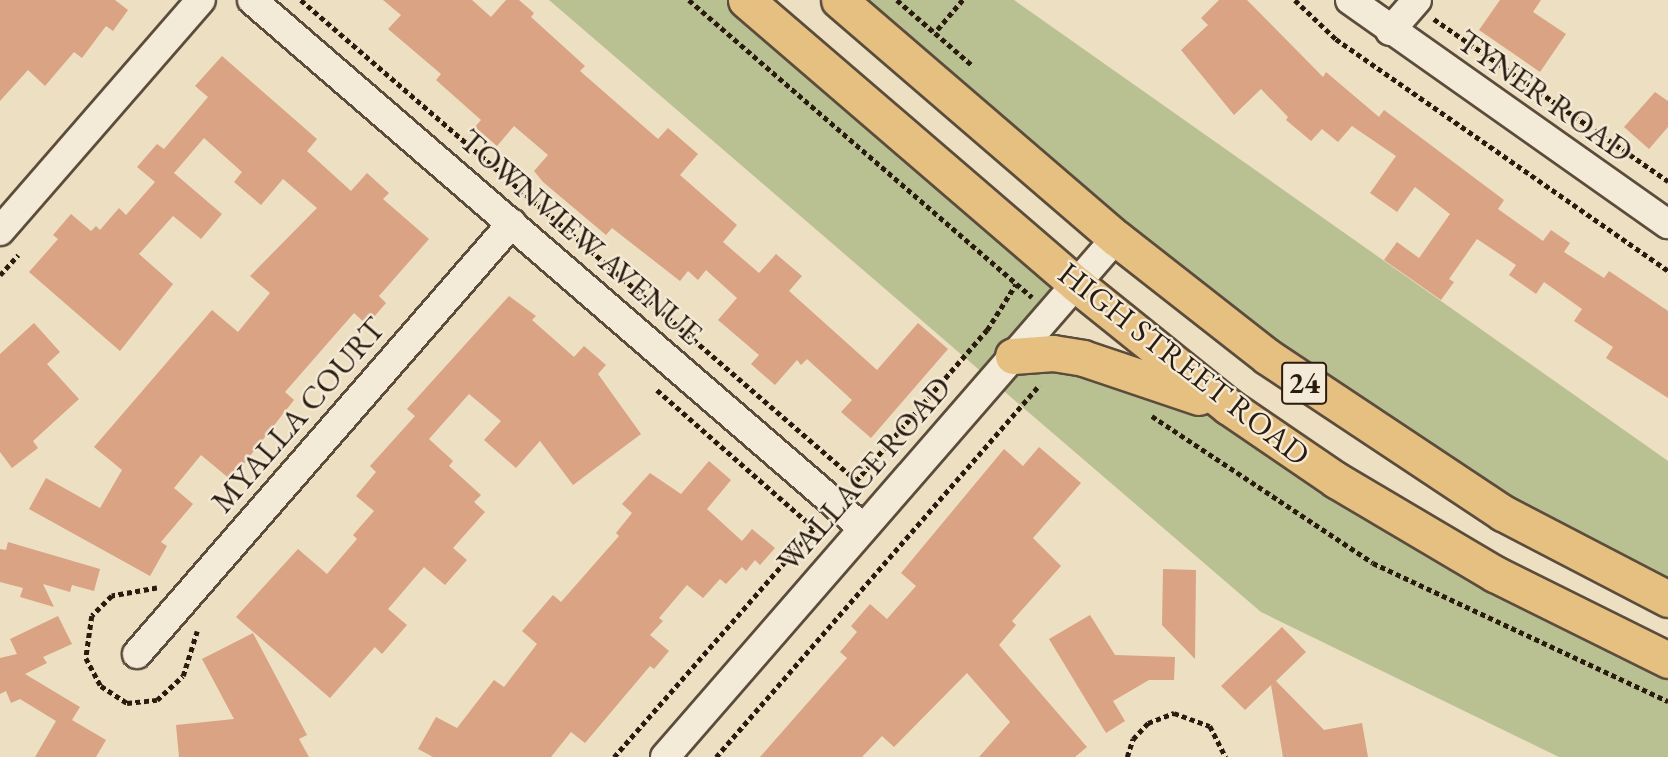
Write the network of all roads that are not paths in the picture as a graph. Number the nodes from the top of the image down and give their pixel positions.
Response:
1 (201, 0) edge
2 (253, 0) edge
3 (746, 0) edge
4 (839, 0) edge
5 (1350, 0) edge
6 (1422, 7) edge
7 (1390, 31) junction
8 (512, 223) junction
9 (1668, 224) edge
10 (0, 231) edge
11 (1116, 238) junction
12 (1076, 284) junction
13 (1013, 356) junction
14 (1229, 407) junction
15 (863, 528) junction
16 (1668, 599) edge
17 (137, 654) dead end
18 (1668, 660) edge
19 (665, 757) edge

1 - 10 street
2 - 8 street, TOWNVIEW AVENUE
3 - 12 main road, HIGH STREET ROAD / 24
4 - 11 main road, HIGH STREET ROAD / 24
5 - 7 street, TYNER ROAD
6 - 7 street
7 - 9 street, TYNER ROAD
8 - 15 street, TOWNVIEW AVENUE
8 - 17 street, MYALLA COURT
11 - 12 street, WALLACE ROAD
11 - 16 main road, HIGH STREET ROAD / 24
12 - 13 street, WALLACE ROAD
12 - 14 main road, HIGH STREET ROAD / 24
13 - 14 main road
13 - 15 street, WALLACE ROAD
14 - 18 main road, HIGH STREET ROAD / 24
15 - 19 street, WALLACE ROAD

